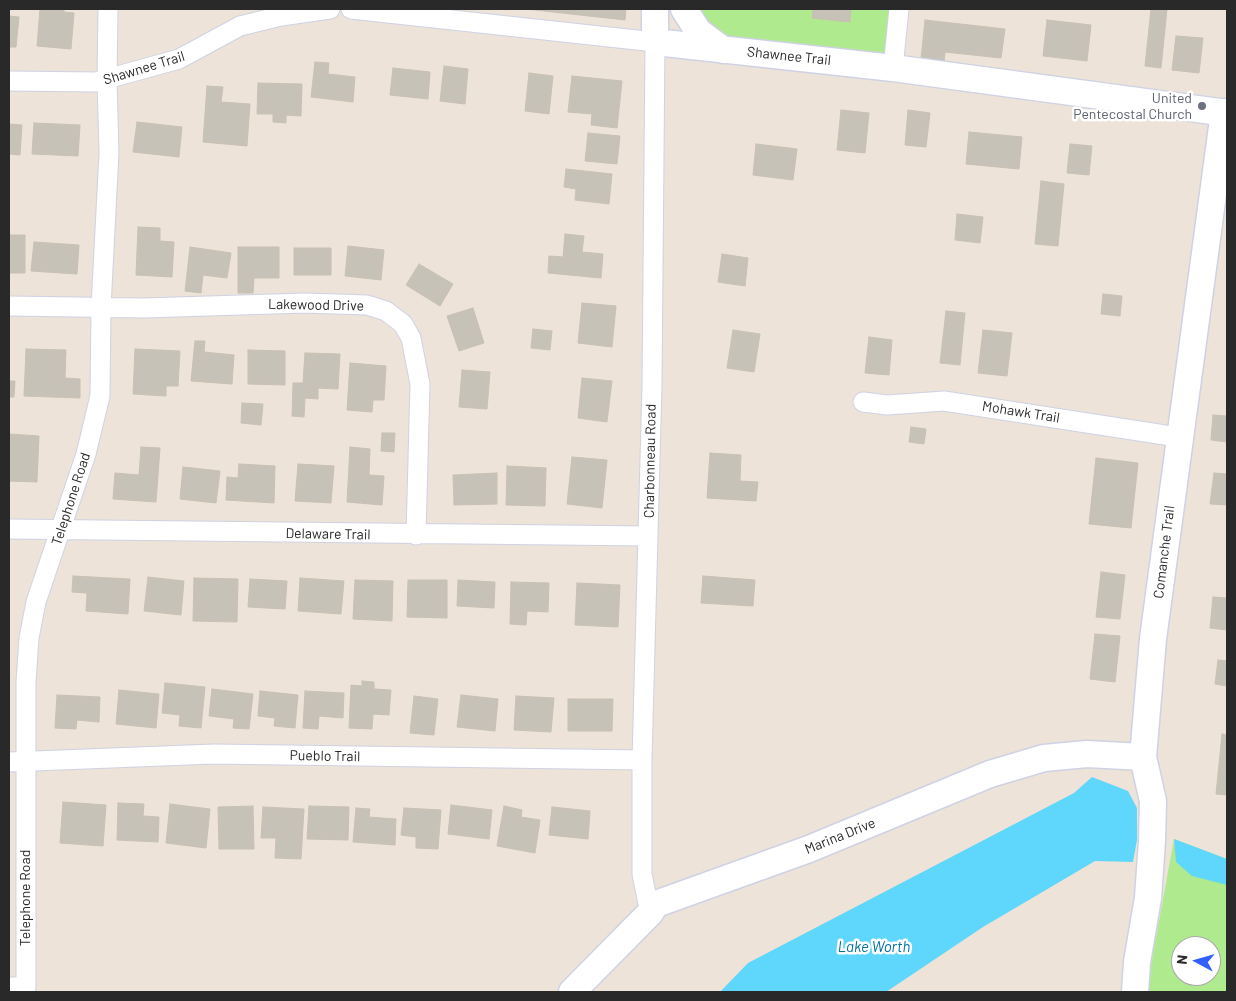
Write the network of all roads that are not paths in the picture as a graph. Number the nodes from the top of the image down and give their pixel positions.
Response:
1 (108, 9) edge
2 (330, 9) edge
3 (351, 9) edge
4 (655, 9) edge
5 (684, 9) edge
6 (899, 9) edge
7 (655, 42) junction
8 (723, 50) junction
9 (893, 68) junction
10 (106, 80) junction
11 (9, 81) edge
12 (1226, 113) edge
13 (9, 306) edge
14 (101, 307) junction
15 (863, 402) dead end
16 (1178, 437) junction
17 (9, 529) edge
18 (62, 530) junction
19 (416, 536) junction
20 (648, 536) junction
21 (1143, 757) junction
22 (642, 760) junction
23 (17, 762) edge
24 (650, 913) junction
25 (17, 987) edge
26 (572, 992) edge
27 (1135, 992) edge

1 - 10 street, Telephone Road
2 - 10 street, Shawnee Trail
3 - 7 street, Shawnee Trail
4 - 7 street, Charbonneau Road
5 - 8 street
6 - 9 street
7 - 8 street, Shawnee Trail
7 - 20 street, Charbonneau Road
8 - 9 street, Shawnee Trail
9 - 12 street, Shawnee Trail
10 - 11 street, Shawnee Trail
10 - 14 street, Telephone Road
12 - 16 street, Comanche Trail
13 - 14 street, Lakewood Drive
14 - 18 street, Telephone Road
14 - 19 street, Lakewood Drive
15 - 16 street, Mohawk Trail
16 - 21 street, Comanche Trail
17 - 18 street, Delaware Trail
18 - 19 street, Delaware Trail
18 - 23 street, Telephone Road
19 - 20 street, Delaware Trail
20 - 22 street, Charbonneau Road
21 - 24 street, Marina Drive
21 - 27 street, Comanche Trail
22 - 23 street, Pueblo Trail
22 - 24 street, Charbonneau Road
23 - 25 street, Telephone Road
24 - 26 street, Marina Drive

